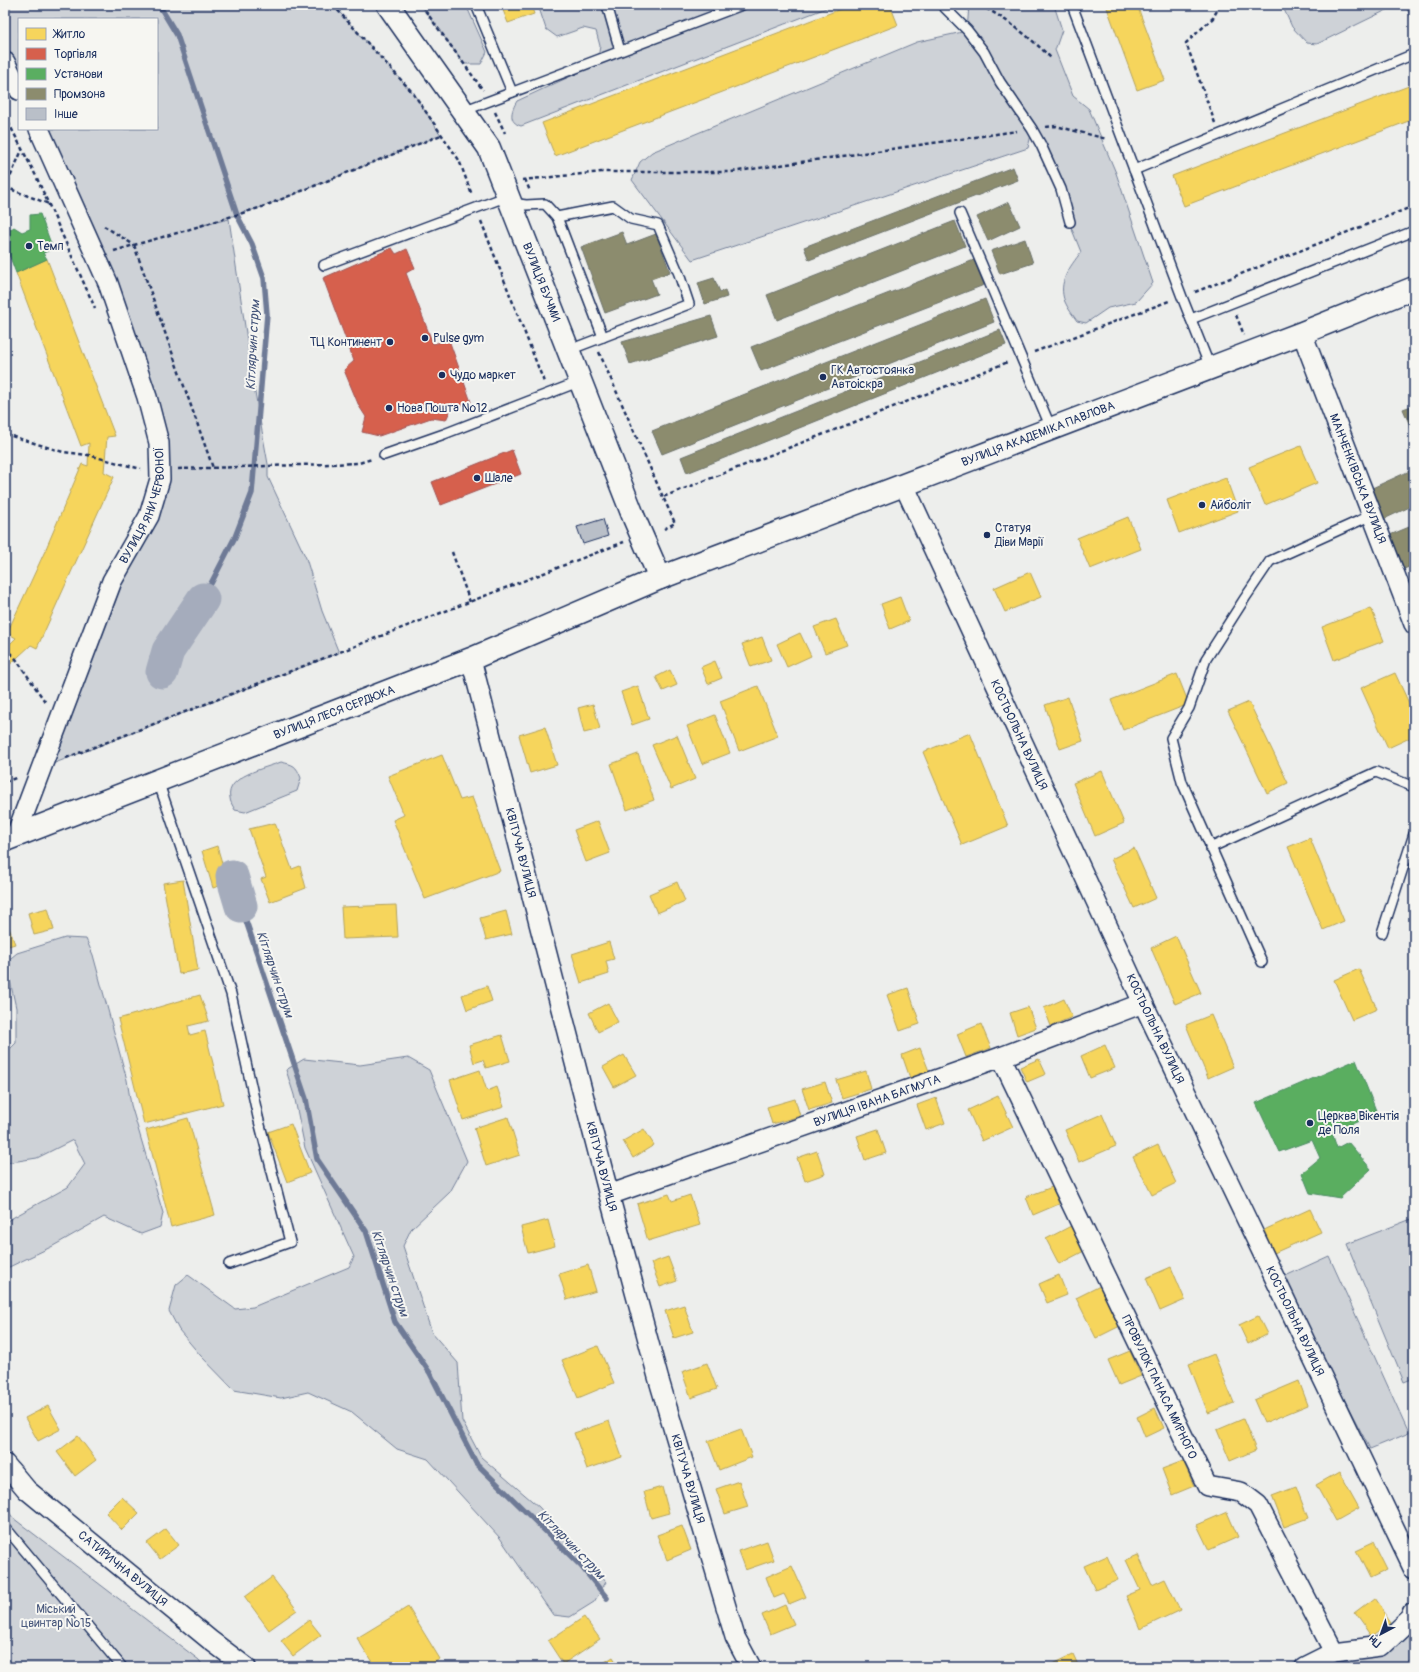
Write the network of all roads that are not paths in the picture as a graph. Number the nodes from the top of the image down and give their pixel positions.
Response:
1 (388, 5) edge
2 (476, 5) edge
3 (607, 5) edge
4 (742, 5) edge
5 (942, 5) edge
6 (1072, 5) edge
7 (620, 51) junction
8 (1414, 54) edge
9 (5, 62) edge
10 (18, 88) edge
11 (512, 92) junction
12 (463, 111) junction
13 (39, 130) edge
14 (1134, 170) junction
15 (507, 194) junction
16 (960, 213) dead end
17 (557, 217) junction
18 (1070, 222) dead end
19 (1414, 230) edge
20 (324, 264) dead end
21 (1414, 288) edge
22 (1191, 319) junction
23 (1302, 333) junction
24 (602, 337) junction
25 (569, 350) junction
26 (1210, 367) junction
27 (581, 381) junction
28 (1050, 428) junction
29 (384, 455) road end
30 (904, 485) junction
31 (1372, 515) junction
32 (660, 578) junction
33 (1414, 624) edge
34 (471, 659) junction
35 (158, 781) junction
36 (1414, 787) edge
37 (1414, 834) edge
38 (11, 838) edge
39 (1210, 848) junction
40 (1382, 933) dead end
41 (1262, 962) dead end
42 (1143, 1003) junction
43 (1001, 1057) junction
44 (609, 1195) junction
45 (229, 1264) dead end
46 (5, 1464) edge
47 (5, 1527) edge
48 (1414, 1568) edge
49 (1414, 1613) edge
50 (1334, 1652) junction
51 (122, 1667) edge
52 (246, 1667) edge
53 (751, 1667) edge
54 (1304, 1667) edge

1 - 12 main road, ВУЛИЦЯ БУЧМИ
2 - 11 lane
3 - 7 lane
4 - 7 lane
5 - 18 lane
6 - 14 lane
7 - 11 lane
8 - 14 lane
9 - 10 street
11 - 12 lane
12 - 15 main road, ВУЛИЦЯ БУЧМИ
13 - 38 street, ВУЛИЦЯ ЯНИ ЧЕРВОНОЇ
14 - 22 lane
15 - 17 lane
15 - 20 lane
15 - 25 main road, ВУЛИЦЯ БУЧМИ
16 - 28 lane
17 - 24 lane
17 - 24 lane
19 - 22 lane
21 - 23 main road, ВУЛИЦЯ АКАДЕМІКА ПАВЛОВА
22 - 26 lane
23 - 26 main road, ВУЛИЦЯ АКАДЕМІКА ПАВЛОВА
23 - 31 street, МАНЧЕНКІВСЬКА ВУЛИЦЯ
24 - 25 lane
25 - 27 main road, ВУЛИЦЯ БУЧМИ
26 - 28 main road, ВУЛИЦЯ АКАДЕМІКА ПАВЛОВА
27 - 29 lane
27 - 32 main road, ВУЛИЦЯ БУЧМИ
28 - 30 main road, ВУЛИЦЯ АКАДЕМІКА ПАВЛОВА
30 - 32 main road, ВУЛИЦЯ АКАДЕМІКА ПАВЛОВА
30 - 42 street, КОСТЬОЛЬНА ВУЛИЦЯ
31 - 33 street, МАНЧЕНКІВСЬКА ВУЛИЦЯ
31 - 39 lane
32 - 34 main road, ВУЛИЦЯ ЛЕСЯ СЕРДЮКА
34 - 35 main road, ВУЛИЦЯ ЛЕСЯ СЕРДЮКА
34 - 44 street, КВІТУЧА ВУЛИЦЯ
35 - 38 main road, ВУЛИЦЯ ЛЕСЯ СЕРДЮКА
35 - 45 lane
36 - 39 lane
37 - 40 lane
39 - 41 lane
42 - 43 street, ВУЛИЦЯ ІВАНА БАГМУТА
42 - 48 street, КОСТЬОЛЬНА ВУЛИЦЯ
43 - 44 street, ВУЛИЦЯ ІВАНА БАГМУТА
43 - 50 street, ПРОВУЛОК ПАНАСА МИРНОГО
44 - 53 street, КВІТУЧА ВУЛИЦЯ
46 - 52 street, САТИРИЧНА ВУЛИЦЯ
47 - 51 lane
49 - 50 street
50 - 54 street

